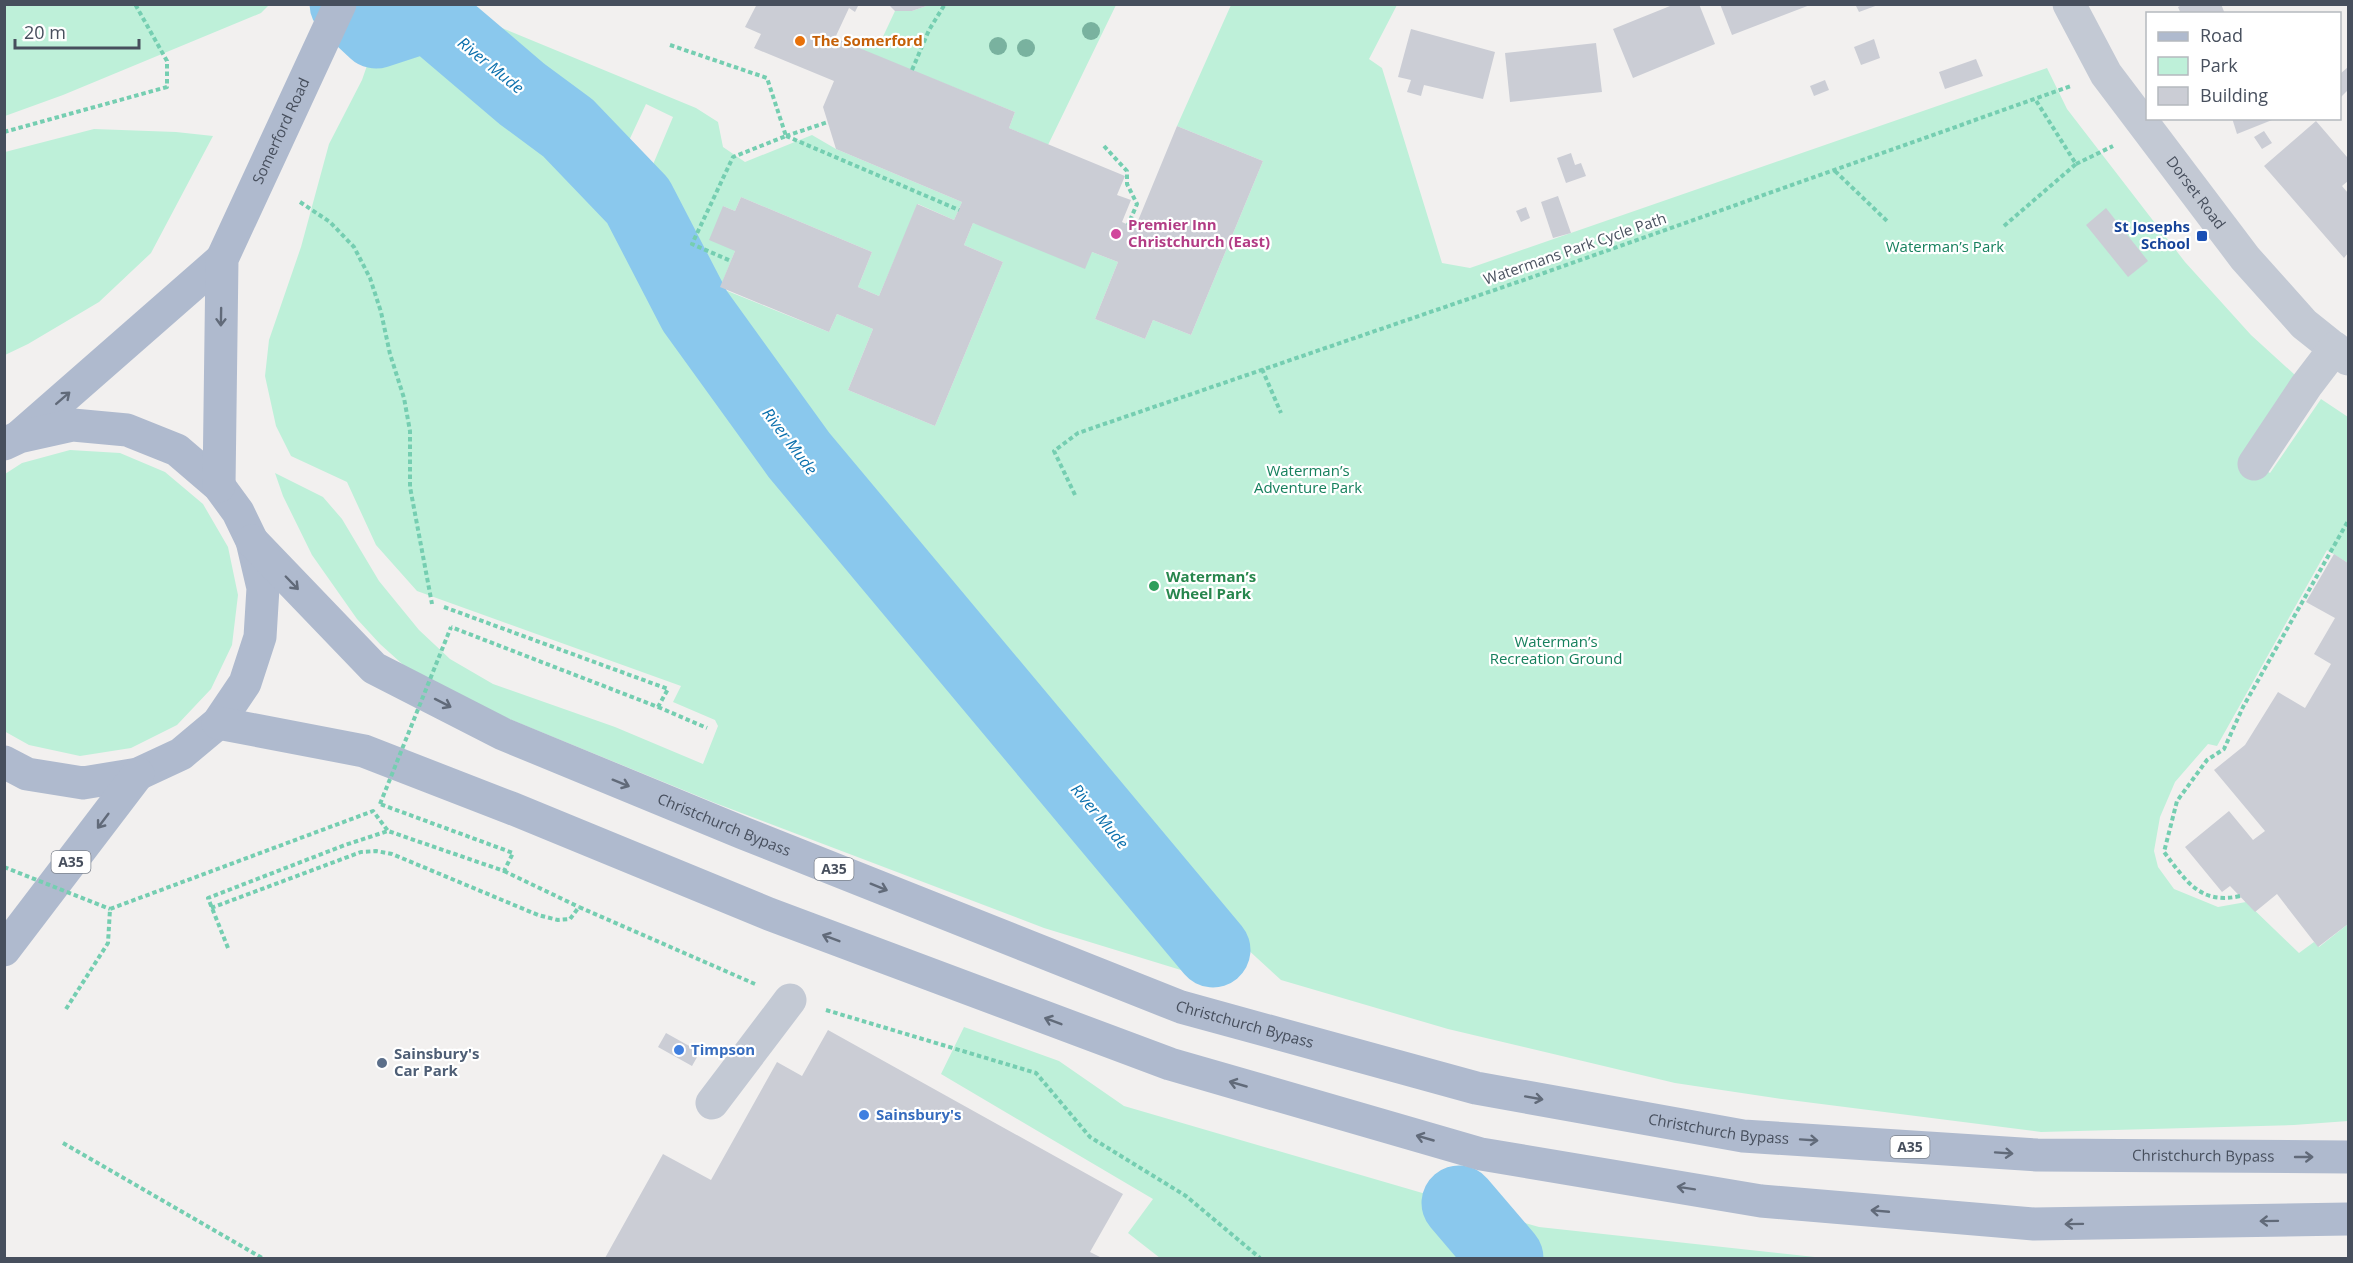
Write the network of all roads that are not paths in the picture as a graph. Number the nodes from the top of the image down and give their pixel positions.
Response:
1 (2069, 4) edge
2 (338, 9) edge
3 (222, 259) junction
4 (2342, 354) edge
5 (12, 440) edge
6 (2254, 464) dead end
7 (219, 486) junction
8 (252, 541) junction
9 (218, 723) junction
10 (4, 762) edge
11 (138, 774) junction
12 (4, 950) edge
13 (790, 1000) road end
14 (712, 1103) dead end
15 (2349, 1157) edge
16 (2349, 1219) edge

1 - 4 street, Dorset Road
2 - 3 main road, Somerford Road
5 -> 3 main road, Somerford Road
3 -> 7 main road, Somerford Road
4 - 6 street
5 - 7 main road
7 - 8 main road
8 - 9 main road
8 -> 15 main road, Christchurch Bypass / A35
9 - 11 main road
16 -> 9 main road
10 - 11 main road
11 -> 12 main road, A35
13 - 14 street

